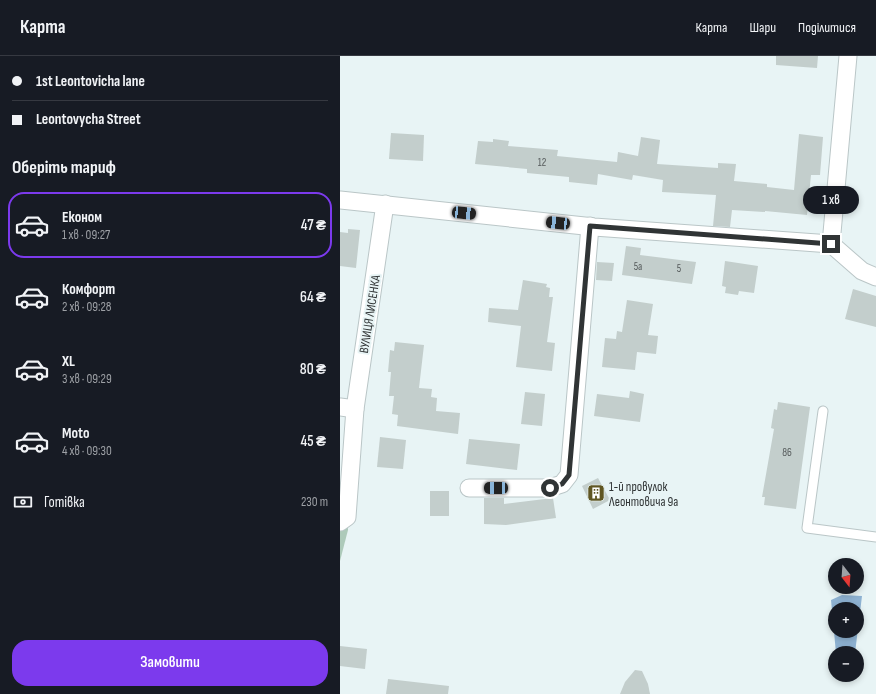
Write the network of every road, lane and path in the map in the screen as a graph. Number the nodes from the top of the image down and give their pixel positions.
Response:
1 (848, 56) edge
2 (340, 200) edge
3 (385, 204) junction
4 (590, 226) junction
5 (831, 244) junction
6 (876, 277) edge
7 (347, 408) edge
8 (823, 411) dead end
9 (469, 488) dead end
10 (340, 522) edge
11 (876, 537) edge

1 - 5 street
2 - 3 street
3 - 4 street
3 - 7 street, ВУЛИЦЯ ЛИСЕНКА
4 - 5 street
4 - 9 street
5 - 6 street
7 - 10 street, ВУЛИЦЯ ЛИСЕНКА
8 - 11 lane

